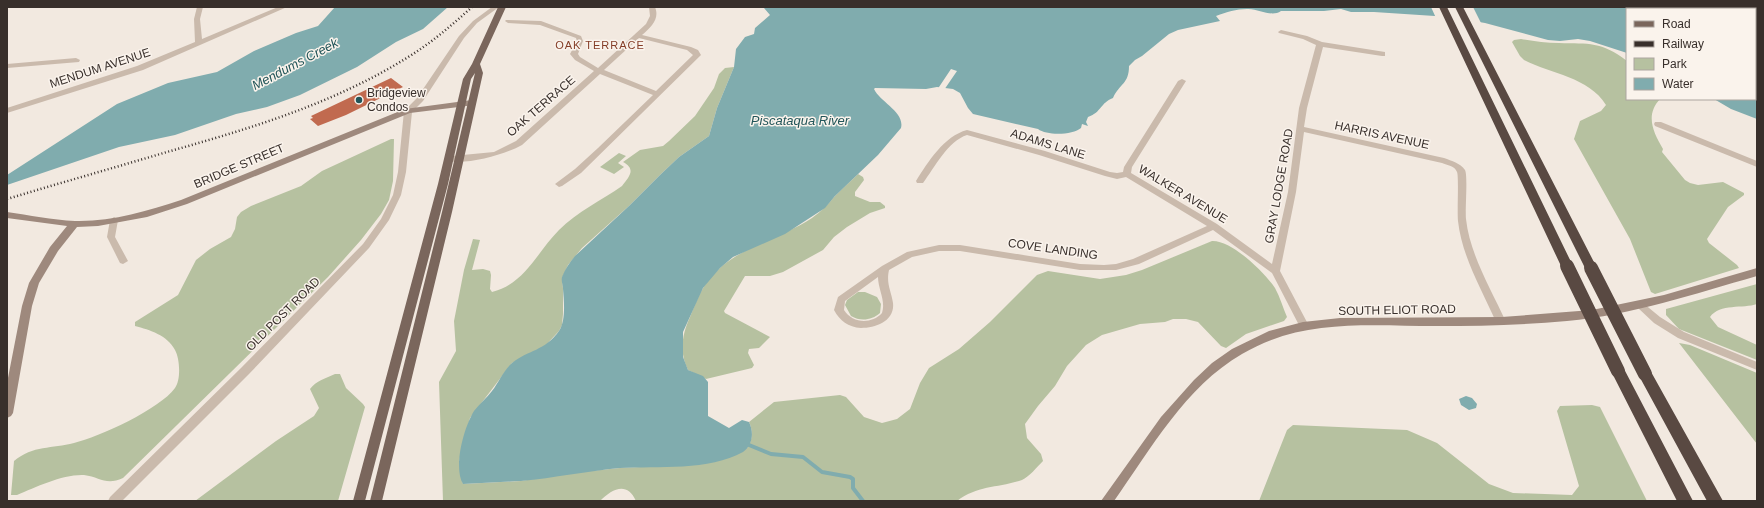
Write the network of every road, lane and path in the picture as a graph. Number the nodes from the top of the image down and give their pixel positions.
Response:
1 (200, 7) edge
2 (284, 7) edge
3 (496, 7) edge
4 (502, 7) edge
5 (1443, 7) edge
6 (1460, 7) edge
7 (653, 10) edge
8 (508, 21) dead end
9 (1281, 32) dead end
10 (638, 36) junction
11 (199, 43) junction
12 (1320, 44) junction
13 (1382, 54) dead end
14 (76, 60) dead end
15 (476, 64) junction
16 (7, 66) edge
17 (600, 71) junction
18 (1182, 81) dead end
19 (658, 94) junction
20 (472, 103) junction
21 (460, 105) junction
22 (7, 111) edge
23 (408, 111) junction
24 (1658, 124) dead end
25 (1301, 129) junction
26 (460, 158) junction
27 (448, 160) junction
28 (1757, 164) edge
29 (1127, 174) junction
30 (920, 181) dead end
31 (559, 184) dead end
32 (7, 215) edge
33 (114, 220) junction
34 (74, 224) junction
35 (1214, 226) junction
36 (123, 261) dead end
37 (885, 268) junction
38 (1275, 271) junction
39 (1757, 272) edge
40 (1640, 305) junction
41 (1501, 322) junction
42 (1304, 326) junction
43 (1757, 366) edge
44 (7, 413) edge
45 (114, 501) edge
46 (359, 501) edge
47 (376, 501) edge
48 (1107, 501) edge
49 (1685, 501) edge
50 (1715, 501) edge

1 - 11 street
2 - 11 street, MENDUM AVENUE
3 - 23 street, BRIDGE STREET
4 - 15 main road
5 - 49 highway, bridge
6 - 50 highway, bridge
7 - 10 street, OAK TERRACE
8 - 17 street, OAK TERRACE
9 - 12 street
10 - 17 street, OAK TERRACE
10 - 19 street
11 - 22 street, MENDUM AVENUE
12 - 13 street
12 - 25 street, GRAY LODGE ROAD
14 - 16 street
15 - 20 main road
15 - 21 main road
17 - 19 street, OAK TERRACE
17 - 26 street, OAK TERRACE
18 - 29 street, WALKER AVENUE
19 - 31 street
20 - 21 main road, BRIDGE STREET
20 - 26 main road
21 - 23 main road, BRIDGE STREET
21 - 27 main road
23 - 33 main road, BRIDGE STREET
23 - 45 street, OLD POST ROAD
24 - 28 street
25 - 38 street, GRAY LODGE ROAD
25 - 41 street, HARRIS AVENUE
26 - 27 street, OAK TERRACE
26 - 47 main road
27 - 46 main road
29 - 30 street, ADAMS LANE
29 - 35 street, WALKER AVENUE
32 - 34 main road, BRIDGE STREET
33 - 34 main road, BRIDGE STREET
33 - 36 street
34 - 44 main road
35 - 37 street, COVE LANDING
35 - 38 street, WALKER AVENUE
37 - 37 street, COVE LANDING
38 - 42 street
39 - 40 main road, SOUTH ELIOT ROAD
40 - 41 main road, SOUTH ELIOT ROAD
40 - 43 street
41 - 42 main road, SOUTH ELIOT ROAD
42 - 48 main road, SOUTH ELIOT ROAD

